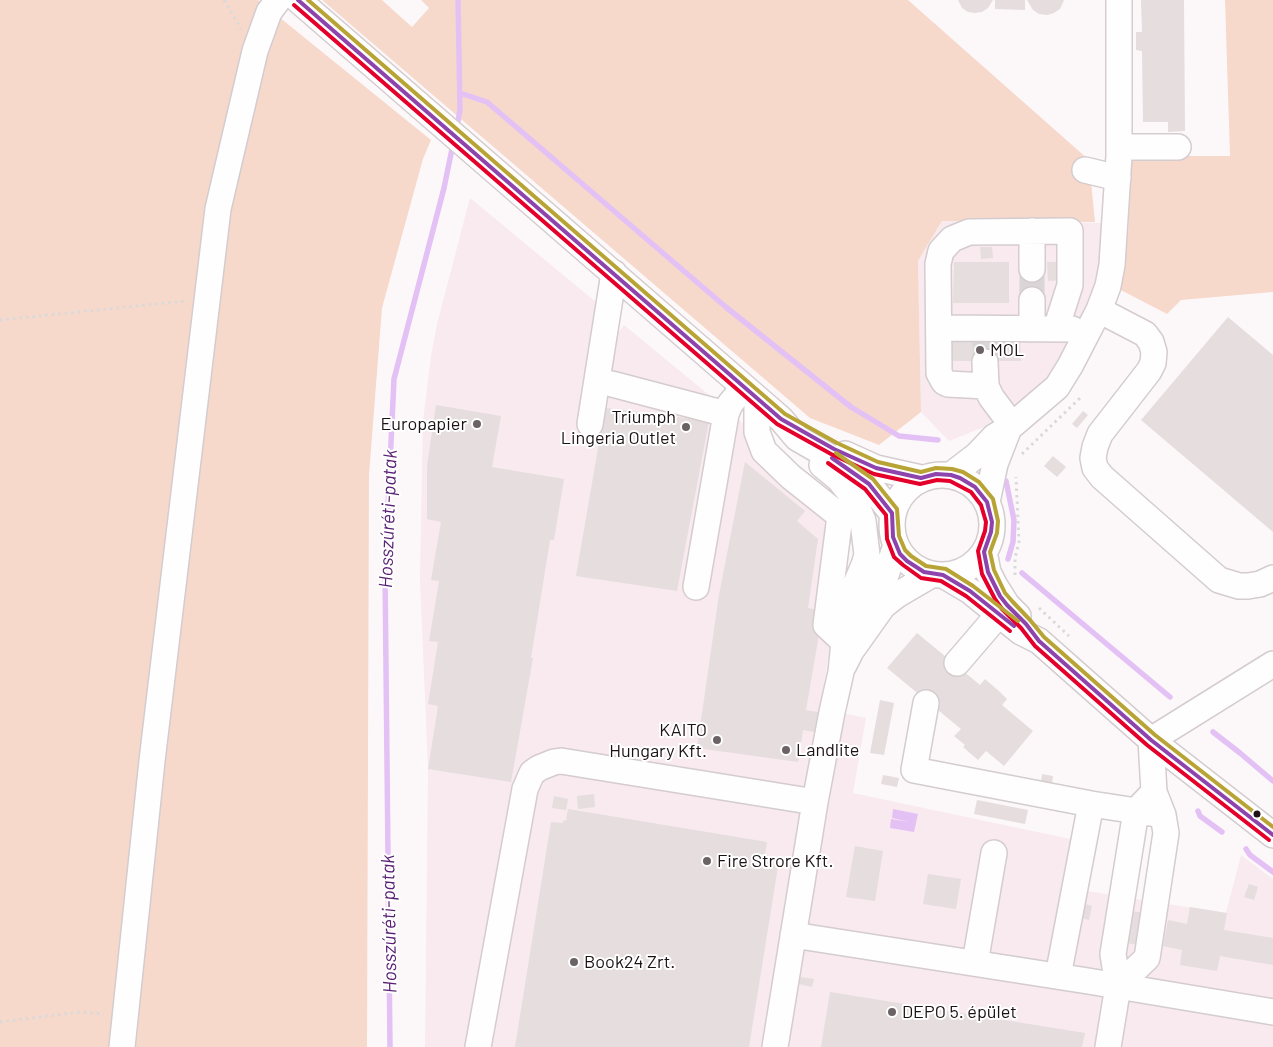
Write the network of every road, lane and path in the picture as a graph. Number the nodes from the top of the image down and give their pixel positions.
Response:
1 (278, 0) edge
2 (298, 0) edge
3 (1118, 0) edge
4 (1178, 147) dead end
5 (1118, 160) junction
6 (1085, 170) dead end
7 (1032, 231) junction
8 (1032, 269) tunnel mouth
9 (614, 273) junction
10 (206, 299) junction
11 (1032, 300) tunnel mouth
12 (0, 320) edge
13 (1094, 320) junction
14 (939, 328) junction
15 (1044, 329) junction
16 (985, 354) junction
17 (612, 384) dead end
18 (750, 393) junction
19 (1080, 398) dead end
20 (726, 414) junction
21 (781, 419) junction
22 (590, 424) dead end
23 (1010, 427) junction
24 (797, 438) junction
25 (1015, 460) dead end
26 (1016, 471) dead end
27 (951, 475) junction
28 (921, 478) junction
29 (987, 502) junction
30 (892, 513) junction
31 (896, 545) junction
32 (984, 552) junction
33 (938, 575) junction
34 (1015, 577) dead end
35 (696, 587) dead end
36 (1270, 589) edge
37 (1036, 605) dead end
38 (999, 614) junction
39 (844, 642) junction
40 (1039, 642) junction
41 (1076, 642) dead end
42 (956, 663) dead end
43 (1273, 664) edge
44 (841, 672) junction
45 (926, 703) dead end
46 (1151, 740) junction
47 (815, 802) junction
48 (1091, 804) junction
49 (1158, 804) junction
50 (1136, 811) junction
51 (1273, 835) edge
52 (994, 852) dead end
53 (793, 935) junction
54 (975, 963) junction
55 (1058, 976) junction
56 (1118, 986) junction
57 (1273, 1012) edge
58 (125, 1016) junction
59 (0, 1022) edge
60 (122, 1047) edge
61 (478, 1047) edge
62 (775, 1047) edge
63 (1108, 1047) edge

1 - 10 street
2 - 9 street
3 - 5 street
4 - 5 street
5 - 6 street
5 - 13 street
7 - 8 street
7 - 14 street
7 - 15 street
9 - 18 street
9 - 22 street
10 - 12 path
10 - 58 street
11 - 15 street
13 - 15 street
13 - 23 street
13 - 36 street
14 - 16 street
14 - 16 street
15 - 16 street
16 - 23 street
17 - 20 street
18 - 20 street
18 - 21 street
18 - 39 street
19 - 25 path
20 - 35 street
21 - 24 street
21 - 28 street
23 - 27 street
23 - 29 street
24 - 30 street
24 - 39 street
26 - 34 path
27 - 28 street
27 - 29 street
28 - 30 street
29 - 32 street
30 - 31 street
31 - 33 street
31 - 39 street
32 - 33 street
32 - 40 street
33 - 38 street
33 - 44 street
37 - 41 path
38 - 40 street
38 - 42 street
39 - 44 street
40 - 46 street
43 - 46 street
44 - 47 street
45 - 48 street
46 - 49 street
46 - 51 street
47 - 53 street
47 - 61 street
48 - 50 street
48 - 55 street
49 - 50 street
49 - 56 street
50 - 56 street
52 - 54 street
53 - 54 street
53 - 62 street
54 - 55 street
55 - 56 street
56 - 57 street
56 - 63 street
58 - 59 path
58 - 60 street

